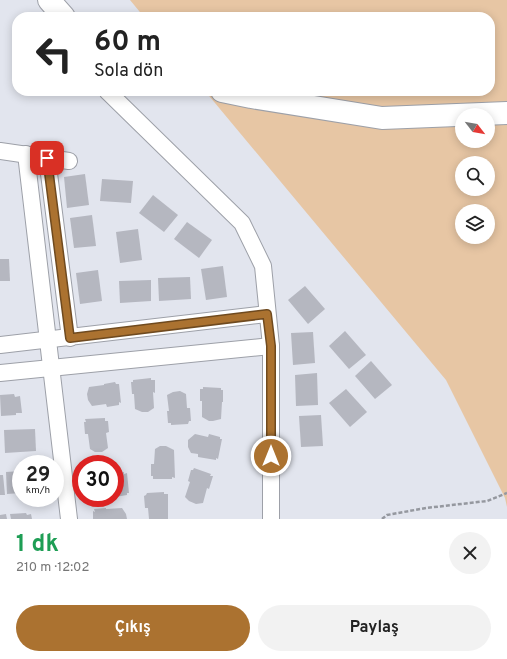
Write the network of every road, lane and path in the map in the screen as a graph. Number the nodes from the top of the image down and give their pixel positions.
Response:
1 (112, 96) edge
2 (246, 96) edge
3 (507, 113) edge
4 (0, 151) edge
5 (26, 154) junction
6 (47, 158) junction
7 (69, 161) dead end
8 (267, 314) junction
9 (70, 338) junction
10 (47, 340) junction
11 (0, 346) edge
12 (271, 346) junction
13 (52, 368) junction
14 (0, 373) edge
15 (507, 494) edge
16 (69, 519) edge
17 (271, 519) edge
18 (382, 519) edge

1 - 8 street
2 - 3 street
4 - 5 street
5 - 6 street
5 - 10 street
6 - 7 street
6 - 9 street
8 - 9 street
8 - 12 street
9 - 10 street
10 - 11 street
10 - 13 street
12 - 13 street
12 - 17 street
13 - 14 street
13 - 16 street
15 - 18 path

